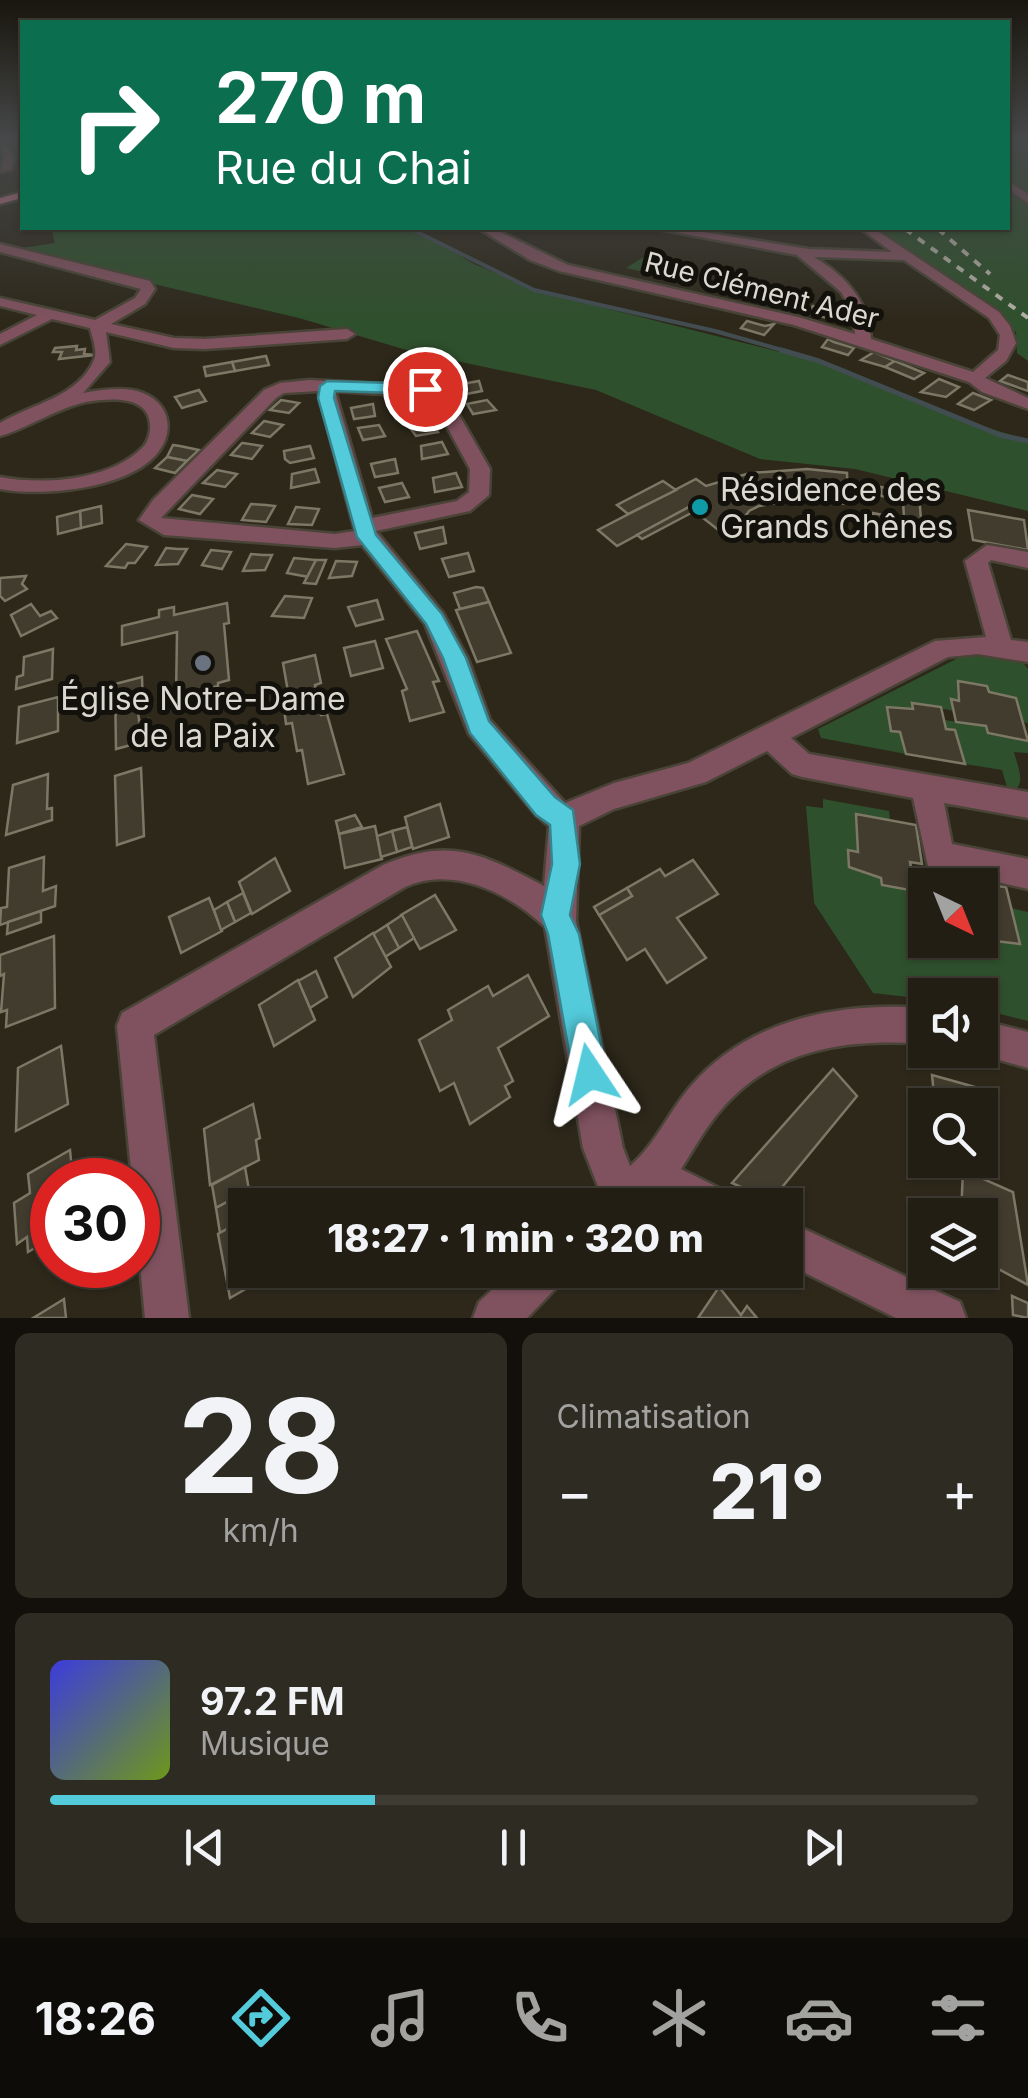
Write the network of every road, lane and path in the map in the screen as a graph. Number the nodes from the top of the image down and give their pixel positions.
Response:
1 (488, 230) edge
2 (671, 230) edge
3 (869, 230) edge
4 (0, 248) edge
5 (794, 251) junction
6 (908, 256) junction
7 (0, 302) edge
8 (50, 314) junction
9 (97, 324) junction
10 (347, 334) dead end
11 (0, 340) edge
12 (863, 340) junction
13 (975, 378) junction
14 (327, 386) junction
15 (66, 400) junction
16 (1028, 404) edge
17 (0, 430) edge
18 (0, 483) edge
19 (365, 532) junction
20 (1028, 560) edge
21 (1014, 650) edge
22 (770, 736) junction
23 (926, 787) junction
24 (1028, 805) edge
25 (564, 819) junction
26 (1028, 874) edge
27 (556, 915) junction
28 (908, 1025) edge
29 (998, 1042) edge
30 (1028, 1050) edge
31 (626, 1188) edge
32 (631, 1188) edge
33 (803, 1250) edge
34 (526, 1288) edge
35 (167, 1318) edge
36 (496, 1318) edge
37 (944, 1318) edge

1 - 12 street, Rue Clément Ader
2 - 5 street
3 - 6 street
4 - 9 street
5 - 6 street
5 - 12 street
6 - 13 street
7 - 8 street
8 - 9 street
8 - 11 street
9 - 10 street
9 - 15 street
12 - 13 street, Rue Clément Ader
13 - 16 street, Rue Clément Ader
14 - 19 street
14 - 19 street
14 - 19 street
15 - 17 street
15 - 18 street
19 - 25 street
20 - 21 street
21 - 22 street
22 - 23 street
22 - 25 street
23 - 24 street
23 - 26 street
25 - 27 street
27 - 31 street
27 - 35 street
28 - 32 street
29 - 30 street
33 - 37 street
34 - 36 street

